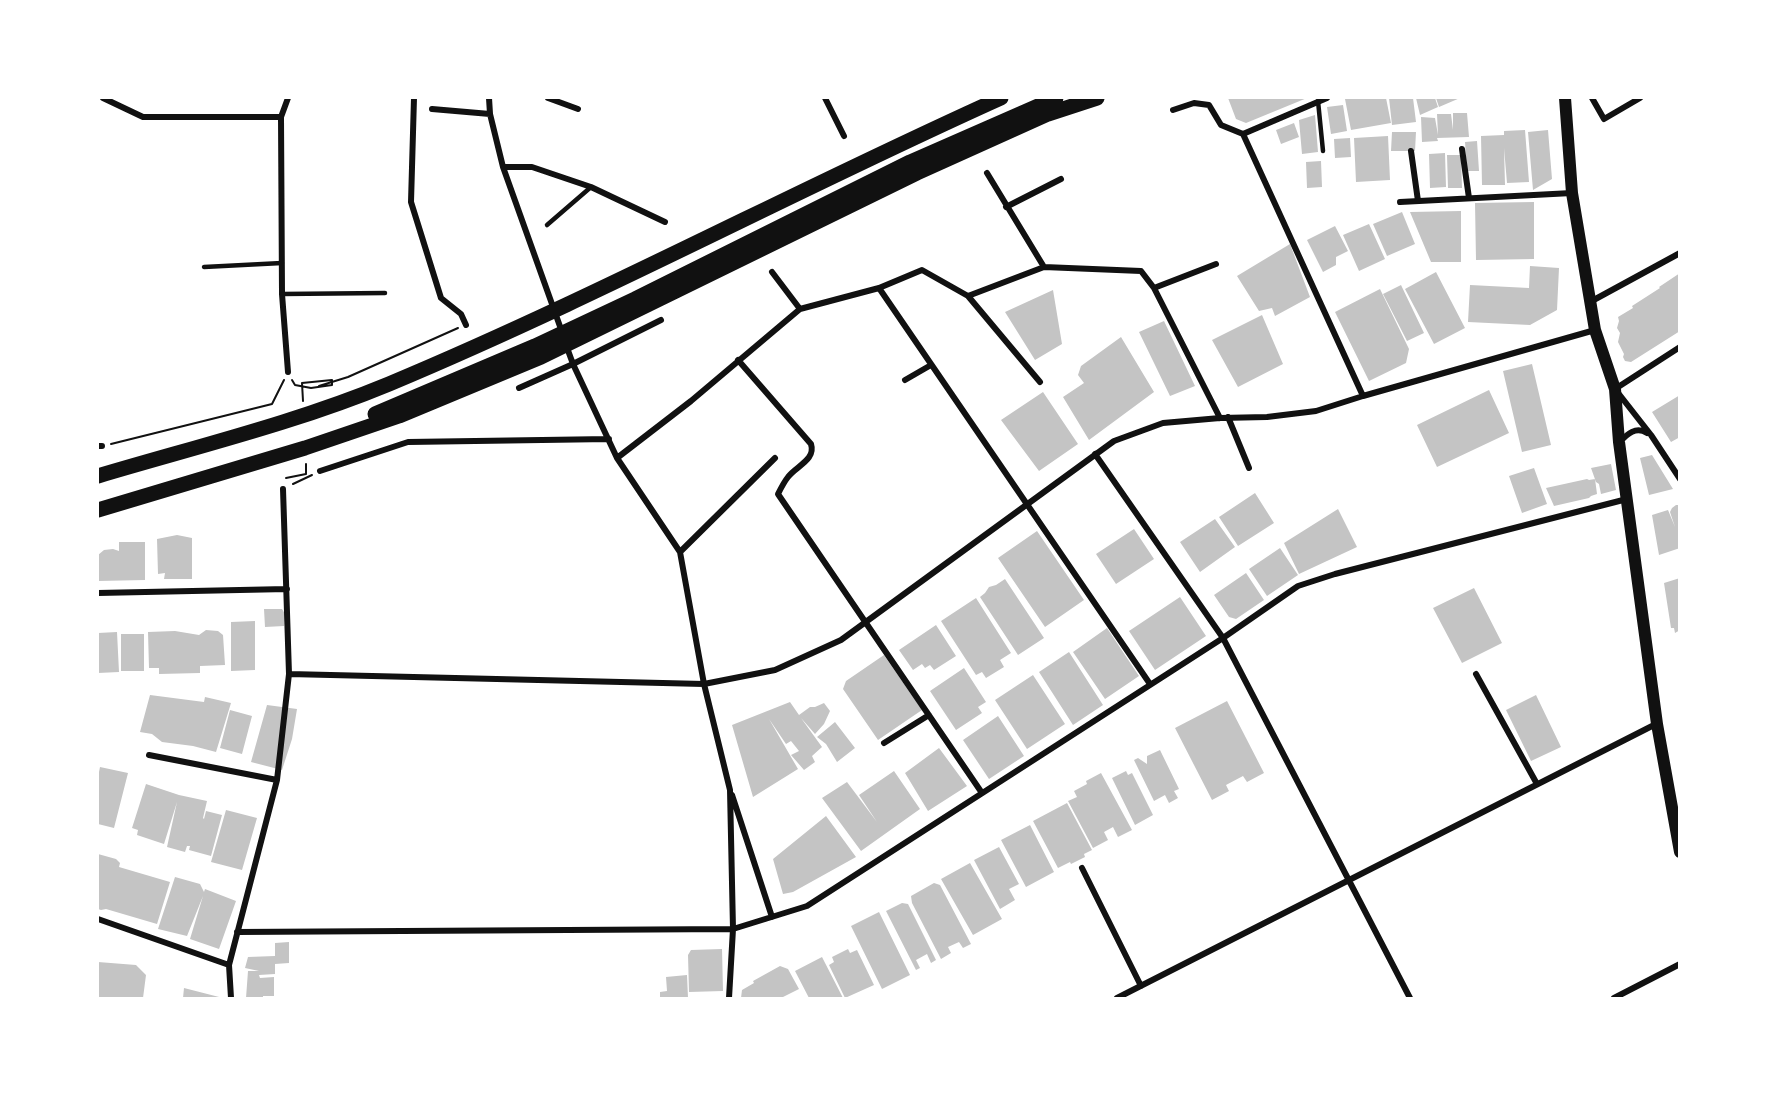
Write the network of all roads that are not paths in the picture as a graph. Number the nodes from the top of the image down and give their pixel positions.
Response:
1 (103, 98) edge
2 (288, 98) edge
3 (414, 98) edge
4 (489, 98) edge
5 (548, 98) edge
6 (825, 98) edge
7 (994, 98) edge
8 (1001, 98) edge
9 (1056, 98) edge
10 (1097, 98) edge
11 (1327, 98) edge
12 (1565, 98) edge
13 (1592, 98) edge
14 (1640, 98) edge
15 (1318, 101) junction
16 (432, 109) dead end
17 (578, 109) dead end
18 (1173, 110) dead end
19 (490, 114) junction
20 (281, 117) junction
21 (1243, 134) junction
22 (844, 136) dead end
23 (1462, 149) dead end
24 (1323, 151) dead end
25 (1411, 151) dead end
26 (503, 167) junction
27 (987, 173) dead end
28 (1061, 179) dead end
29 (591, 187) junction
30 (1572, 193) junction
31 (1469, 198) junction
32 (1418, 201) junction
33 (1400, 202) dead end
34 (1006, 207) junction
35 (665, 222) dead end
36 (547, 225) dead end
37 (1680, 254) edge
38 (282, 264) junction
39 (1216, 264) dead end
40 (204, 267) dead end
41 (1044, 267) junction
42 (772, 272) dead end
43 (879, 288) junction
44 (1154, 288) junction
45 (385, 293) dead end
46 (282, 294) junction
47 (968, 296) junction
48 (1590, 302) junction
49 (800, 309) junction
50 (661, 320) dead end
51 (466, 325) road end
52 (1595, 330) junction
53 (1680, 347) edge
54 (738, 360) junction
55 (573, 364) junction
56 (931, 365) junction
57 (288, 372) road end
58 (905, 380) dead end
59 (1040, 381) dead end
60 (519, 388) dead end
61 (1615, 389) junction
62 (1363, 396) junction
63 (1228, 417) junction
64 (1220, 418) junction
65 (1651, 435) junction
66 (609, 439) junction
67 (1620, 442) junction
68 (1095, 454) junction
69 (617, 458) junction
70 (775, 458) dead end
71 (1249, 468) dead end
72 (320, 471) road end
73 (98, 474) edge
74 (1680, 479) edge
75 (283, 489) road end
76 (1628, 499) junction
77 (98, 500) edge
78 (1027, 503) junction
79 (98, 510) edge
80 (680, 552) junction
81 (286, 589) junction
82 (98, 593) edge
83 (866, 622) junction
84 (1222, 638) junction
85 (290, 674) junction
86 (1476, 674) dead end
87 (704, 684) junction
88 (1150, 684) junction
89 (929, 715) junction
90 (1657, 724) junction
91 (884, 744) dead end
92 (149, 755) dead end
93 (277, 780) junction
94 (1537, 784) junction
95 (730, 790) junction
96 (982, 793) junction
97 (1680, 852) edge
98 (1082, 868) dead end
99 (1348, 881) junction
100 (772, 917) junction
101 (98, 919) edge
102 (733, 928) junction
103 (237, 932) junction
104 (1680, 964) edge
105 (229, 965) junction
106 (1141, 986) junction
107 (231, 999) edge
108 (729, 999) edge
109 (1117, 999) edge
110 (1410, 999) edge
111 (1614, 999) edge

1 - 20 street
2 - 20 street
3 - 51 street
4 - 19 street
5 - 17 street
6 - 22 street
7 - 73 highway
8 - 73 highway
9 - 77 highway
10 - 79 highway
11 - 15 street
12 - 30 main road
13 - 14 street
15 - 21 street
15 - 24 lane
16 - 19 street
18 - 21 street
19 - 26 street
20 - 38 street
21 - 62 street
23 - 31 street
25 - 32 street
26 - 29 street
26 - 55 street
27 - 34 street
28 - 34 street
29 - 35 street
29 - 36 lane
30 - 31 street
30 - 48 main road
31 - 32 street
32 - 33 street
34 - 41 street
37 - 48 street
38 - 40 lane
38 - 46 street
39 - 44 street
41 - 44 street
41 - 47 street
42 - 49 street
43 - 47 street
43 - 49 street
43 - 56 street
44 - 64 street
45 - 46 lane
46 - 57 street
47 - 59 street
48 - 52 main road
49 - 54 street
50 - 55 street
52 - 61 main road
52 - 62 street
53 - 61 street
54 - 69 street
54 - 83 street
55 - 60 street
55 - 66 street
56 - 58 street
56 - 78 street
61 - 65 street
61 - 67 main road
62 - 63 street
63 - 64 street
63 - 71 street
64 - 68 street
65 - 67 street
65 - 74 street
66 - 69 street
66 - 72 street
67 - 76 main road
68 - 78 street
68 - 84 street
69 - 80 street
70 - 80 street
75 - 81 street
76 - 84 street
76 - 90 main road
78 - 83 street
78 - 88 street
80 - 87 street
81 - 82 street
81 - 85 street
83 - 87 street
83 - 89 street
84 - 88 street
84 - 99 street
85 - 87 street
85 - 93 street
86 - 94 street
87 - 95 street
88 - 96 street
89 - 91 street
89 - 96 street
90 - 94 street
90 - 97 main road
92 - 93 street
93 - 103 street
94 - 99 street
95 - 100 street
95 - 102 street
96 - 100 street
98 - 106 street
99 - 106 street
99 - 110 street
100 - 102 street
101 - 105 street
102 - 103 street
102 - 108 street
103 - 105 street
104 - 111 street
105 - 107 street
106 - 109 street

